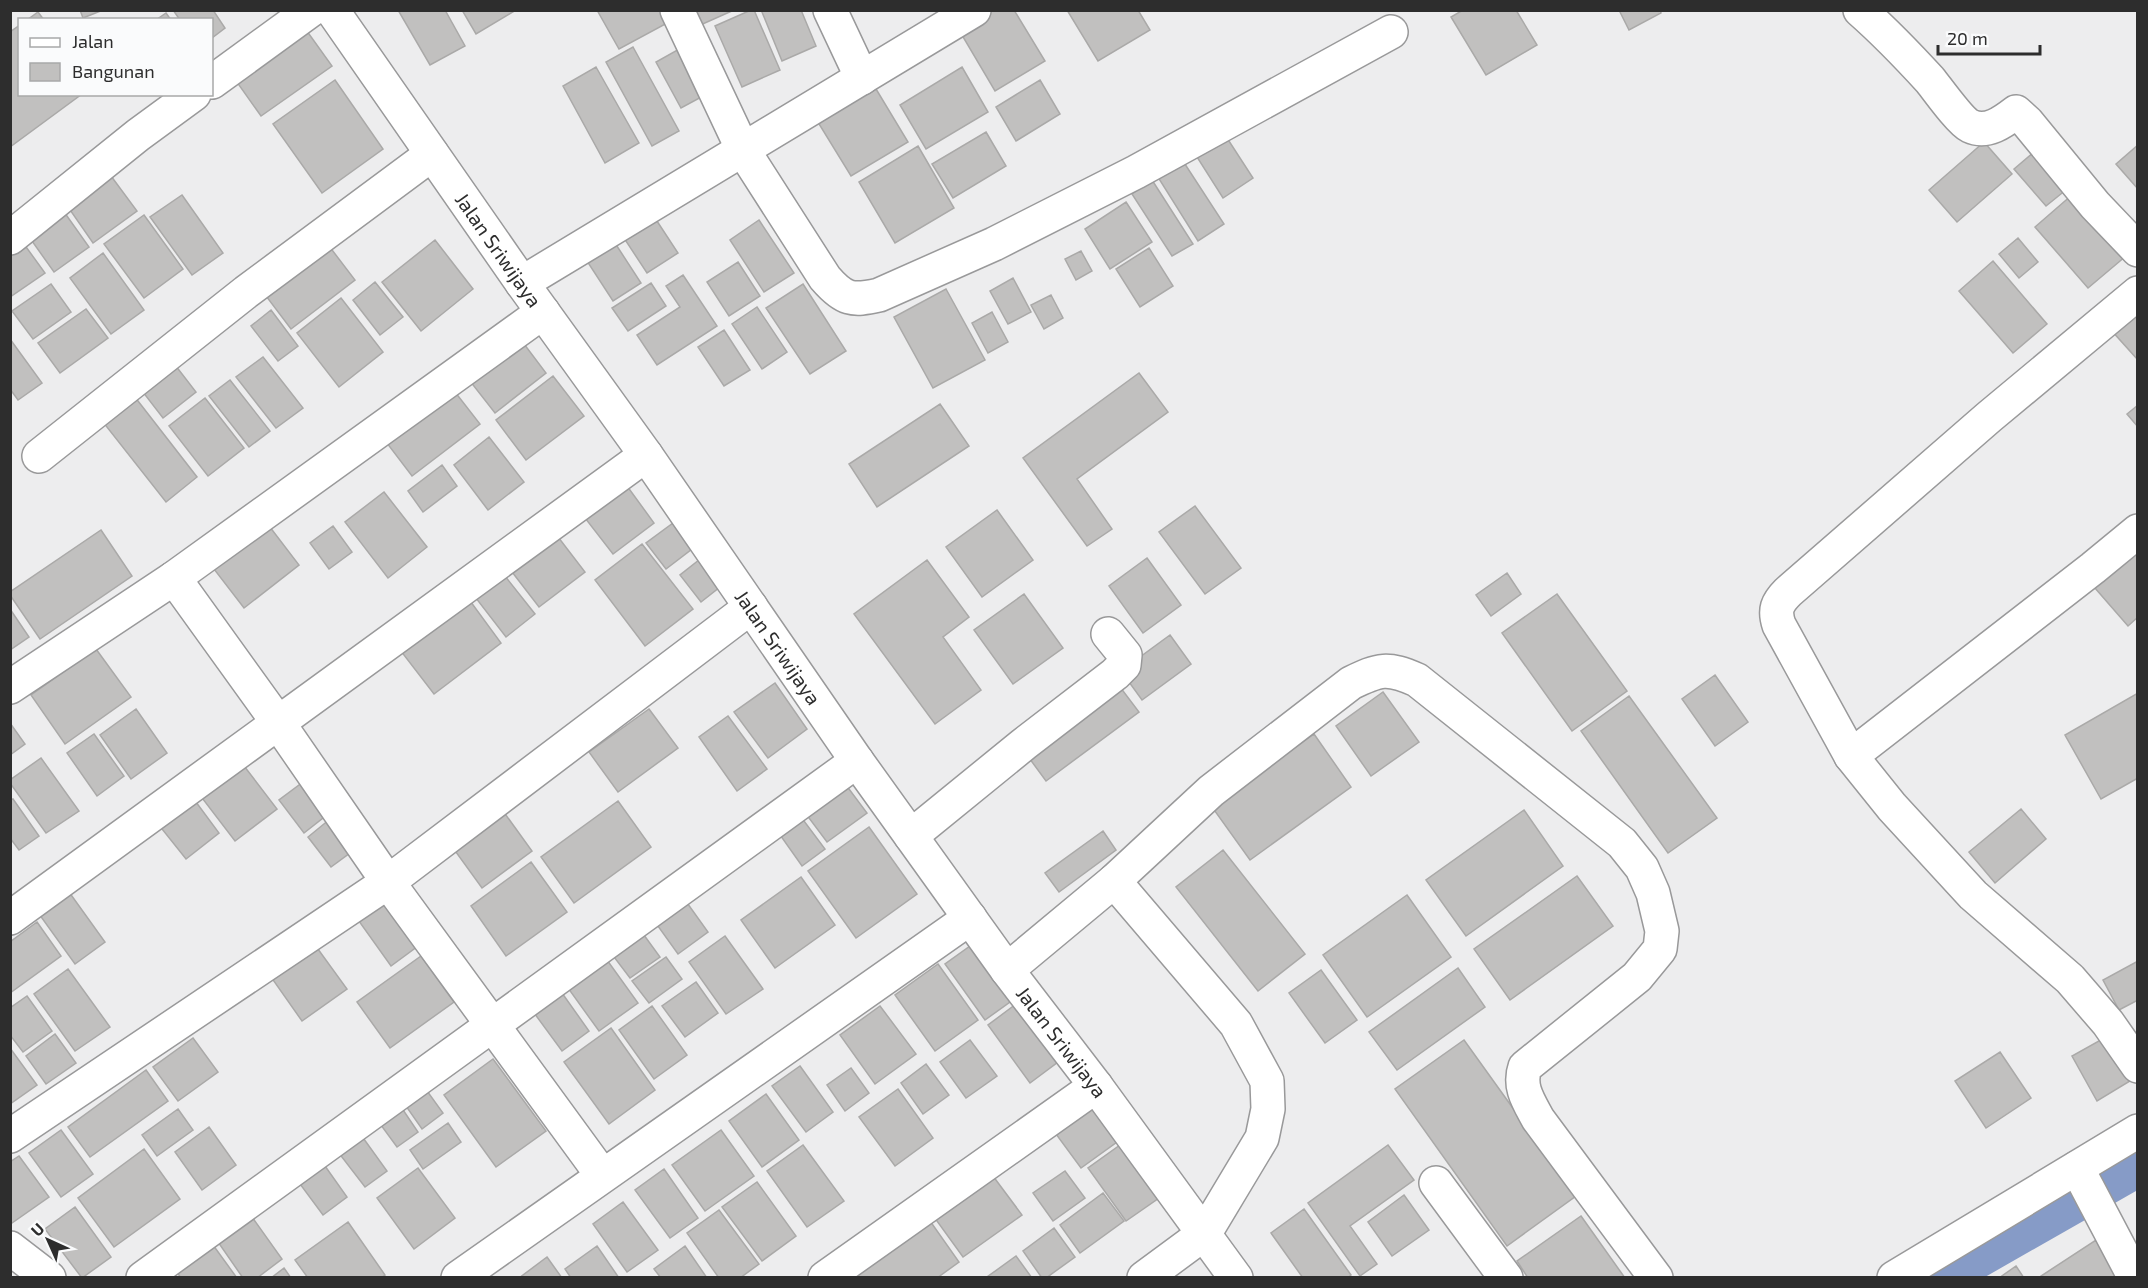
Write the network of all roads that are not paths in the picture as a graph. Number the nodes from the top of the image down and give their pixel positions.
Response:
1 (311, 10) edge
2 (332, 10) edge
3 (676, 10) edge
4 (830, 10) edge
5 (974, 10) edge
6 (1860, 10) edge
7 (932, 21) edge
8 (1391, 32) dead end
9 (861, 78) junction
10 (213, 81) edge
11 (191, 96) edge
12 (743, 150) junction
13 (432, 154) junction
14 (10, 238) edge
15 (2138, 250) edge
16 (522, 283) junction
17 (2138, 293) edge
18 (543, 312) junction
19 (646, 455) junction
20 (39, 456) dead end
21 (2138, 531) edge
22 (174, 578) junction
23 (751, 607) junction
24 (1108, 634) dead end
25 (10, 687) edge
26 (279, 724) junction
27 (1851, 756) junction
28 (857, 761) junction
29 (911, 836) junction
30 (1114, 881) junction
31 (388, 882) junction
32 (10, 918) edge
33 (970, 918) junction
34 (1007, 970) junction
35 (492, 1024) junction
36 (2138, 1066) edge
37 (1096, 1086) junction
38 (2138, 1131) edge
39 (10, 1136) edge
40 (602, 1175) junction
41 (2083, 1178) junction
42 (1436, 1183) dead end
43 (1206, 1233) junction
44 (10, 1248) edge
45 (49, 1278) edge
46 (143, 1278) edge
47 (458, 1278) edge
48 (825, 1278) edge
49 (1144, 1278) edge
50 (1236, 1278) edge
51 (1506, 1278) edge
52 (1656, 1278) edge
53 (1894, 1278) edge
54 (2135, 1278) edge

1 - 10 street
2 - 13 street, Jalan Sriwijaya
3 - 12 street
4 - 9 street
5 - 7 street
6 - 15 street
7 - 9 street
8 - 12 street
9 - 12 street
11 - 14 street
12 - 16 street
13 - 16 street, Jalan Sriwijaya
13 - 20 street
16 - 18 street, Jalan Sriwijaya
17 - 27 street
18 - 19 street, Jalan Sriwijaya
18 - 22 street
19 - 23 street, Jalan Sriwijaya
19 - 26 street
21 - 27 street
22 - 25 street
22 - 26 street
23 - 28 street, Jalan Sriwijaya
23 - 31 street
24 - 29 street
26 - 31 street
26 - 32 street
27 - 36 street
28 - 29 street, Jalan Sriwijaya
28 - 35 street
29 - 33 street, Jalan Sriwijaya
30 - 34 street
30 - 43 street
30 - 52 street
31 - 35 street
31 - 39 street
33 - 34 street, Jalan Sriwijaya
33 - 40 street
34 - 37 street, Jalan Sriwijaya
35 - 40 street
35 - 46 street
37 - 43 street, Jalan Sriwijaya
37 - 48 street
38 - 41 street
40 - 47 street
41 - 53 street
41 - 54 street
42 - 51 street
43 - 49 street
43 - 50 street, Jalan Sriwijaya
44 - 45 street

